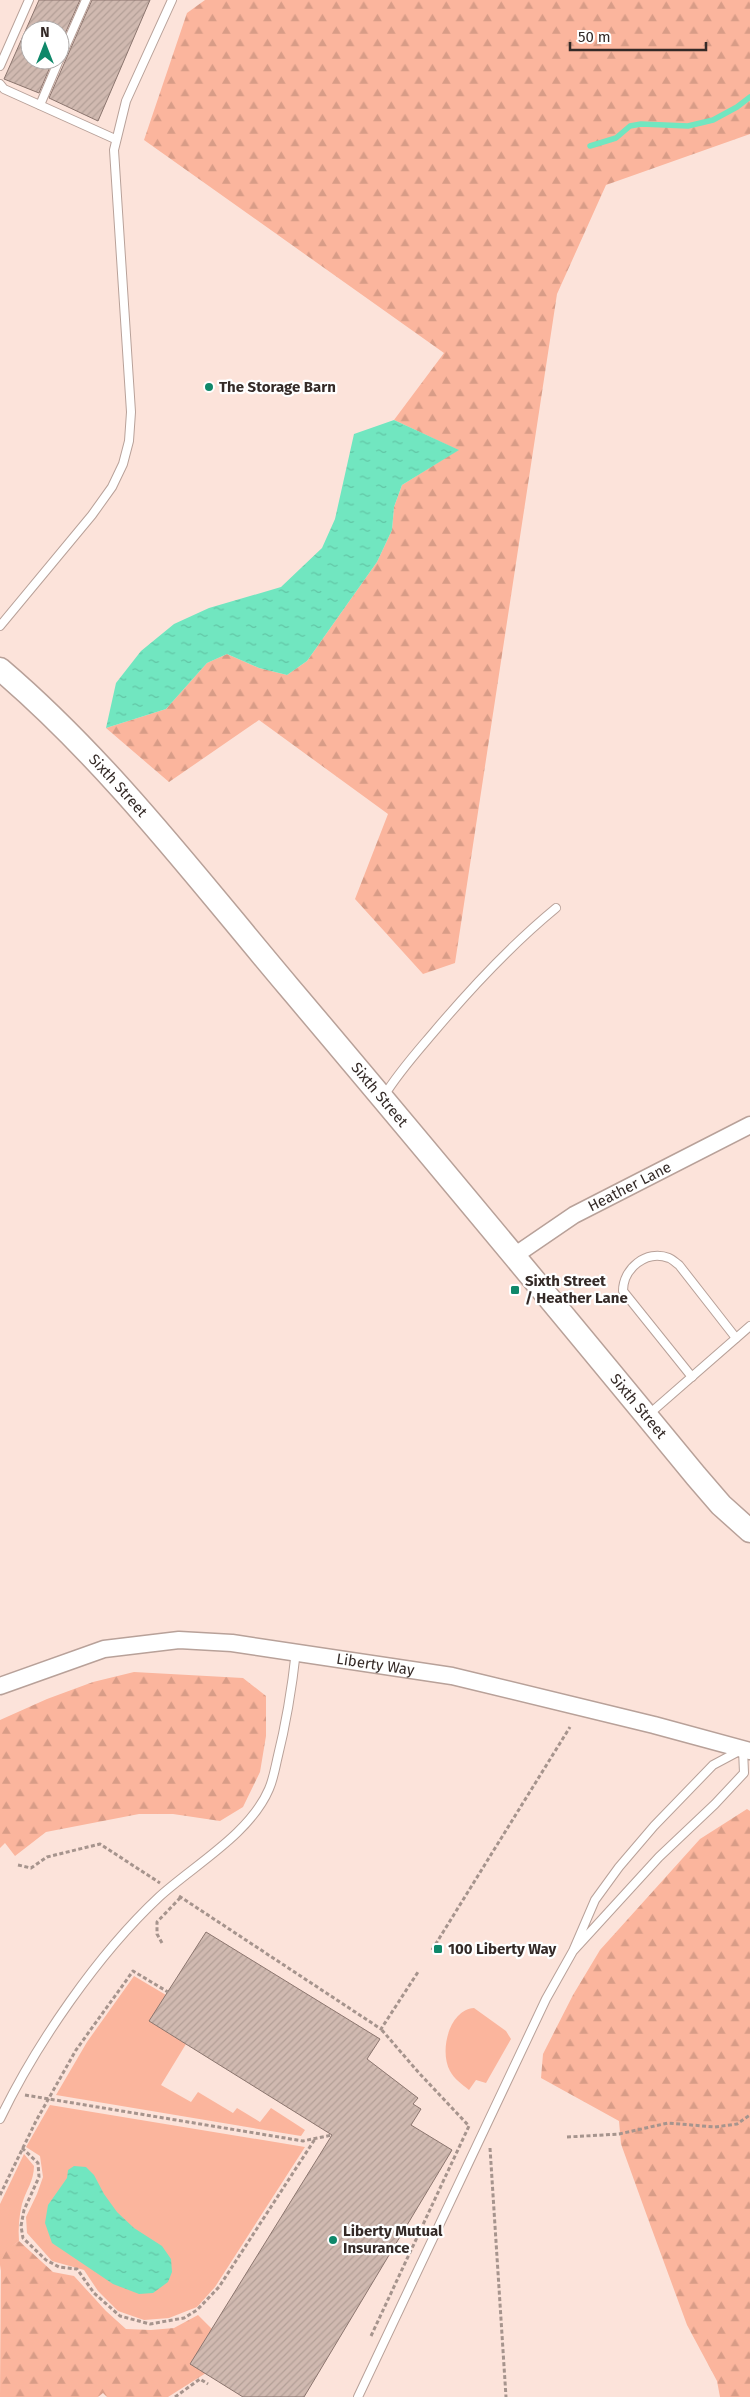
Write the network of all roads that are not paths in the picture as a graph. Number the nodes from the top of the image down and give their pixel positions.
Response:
1 (29, 0) edge
2 (86, 0) edge
3 (172, 0) edge
4 (70, 36) edge
5 (0, 66) edge
6 (55, 70) edge
7 (0, 84) edge
8 (40, 105) junction
9 (115, 139) junction
10 (0, 626) edge
11 (0, 669) edge
12 (556, 908) dead end
13 (383, 1098) junction
14 (750, 1125) edge
15 (514, 1256) junction
16 (750, 1326) edge
17 (736, 1338) junction
18 (692, 1377) junction
19 (646, 1417) junction
20 (750, 1531) edge
21 (296, 1651) junction
22 (0, 1686) edge
23 (747, 1750) edge
24 (573, 1951) junction
25 (0, 2118) edge
26 (358, 2397) edge

1 - 5 lane
2 - 4 lane
3 - 9 lane
6 - 8 lane
7 - 8 lane
8 - 9 lane
9 - 10 lane
11 - 13 main road, Sixth Street
12 - 13 lane
13 - 15 main road, Sixth Street
14 - 15 street, Heather Lane
15 - 19 main road, Sixth Street
16 - 17 lane
17 - 18 lane
17 - 18 lane
18 - 19 lane
19 - 20 main road, Sixth Street
21 - 22 street, Liberty Way
21 - 23 street, Liberty Way
21 - 25 lane
23 - 24 lane
23 - 24 lane
24 - 26 lane

